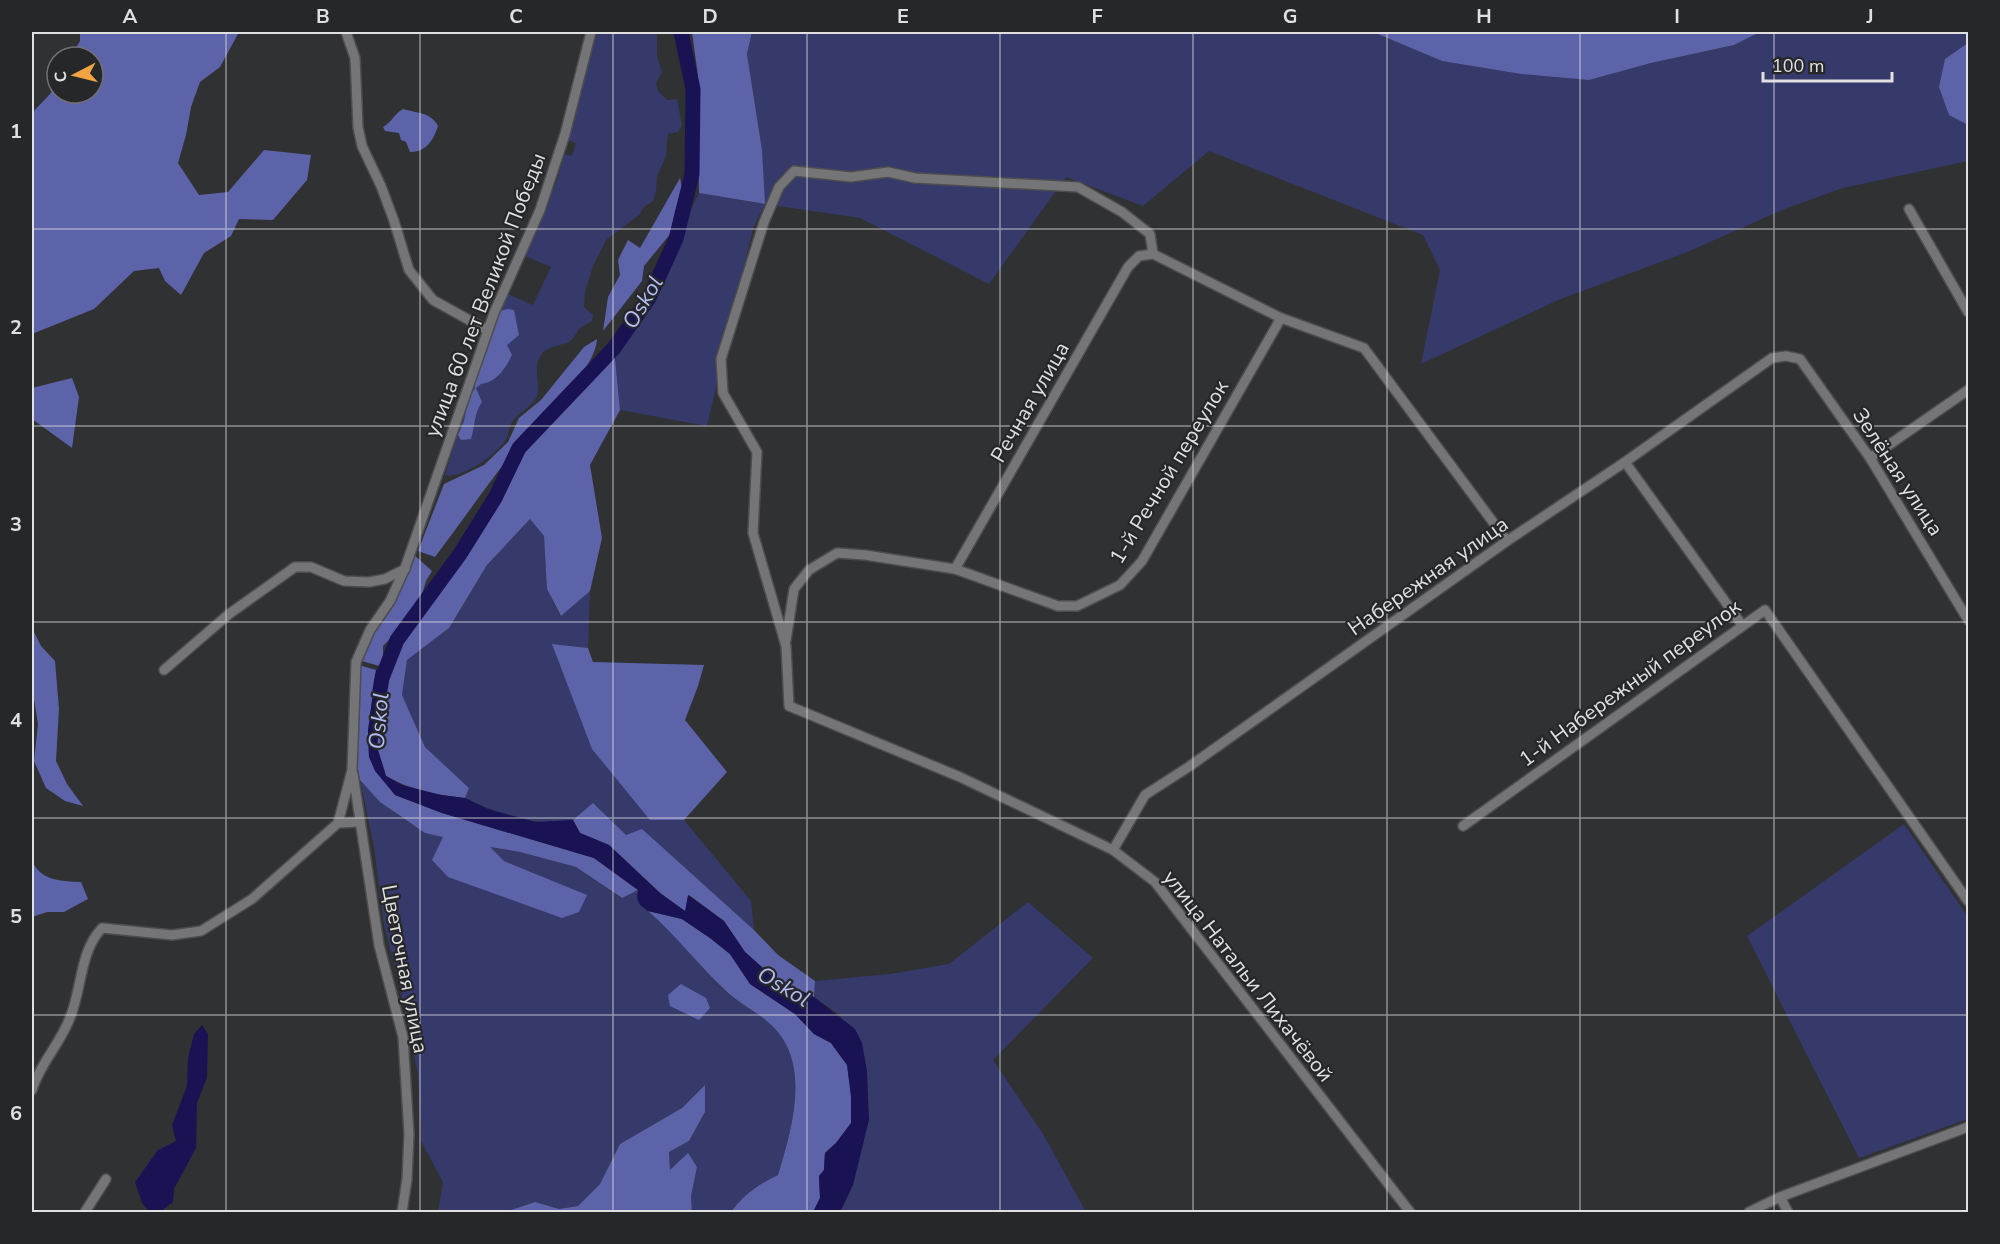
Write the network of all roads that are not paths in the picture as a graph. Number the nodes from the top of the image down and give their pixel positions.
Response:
1 (346, 32) edge
2 (591, 32) edge
3 (1909, 209) dead end
4 (1153, 254) junction
5 (1968, 312) edge
6 (1281, 318) junction
7 (488, 330) junction
8 (1786, 356) joint
9 (1968, 390) edge
10 (1870, 458) junction
11 (1625, 462) junction
12 (1507, 541) junction
13 (405, 568) junction
14 (955, 569) junction
15 (1968, 620) edge
16 (1742, 625) junction
17 (786, 646) junction
18 (164, 670) dead end
19 (352, 770) junction
20 (360, 822) junction
21 (338, 823) junction
22 (1462, 826) dead end
23 (1113, 850) junction
24 (1968, 901) edge
25 (32, 1090) edge
26 (1968, 1127) edge
27 (106, 1179) dead end
28 (1780, 1197) junction
29 (85, 1212) edge
30 (402, 1212) edge
31 (1410, 1212) edge
32 (1749, 1212) edge
33 (1788, 1212) edge

1 - 7 street
2 - 7 street, улица 60 лет Великой Победы
3 - 5 street
4 - 6 street
4 - 14 street, Речная улица
4 - 17 street
6 - 12 street
6 - 14 street, 1-й Речной переулок
7 - 13 street, улица 60 лет Великой Победы
8 - 10 street, Зелёная улица
8 - 11 street, Набережная улица
9 - 10 street
10 - 15 street, Зелёная улица
11 - 12 street, Набережная улица
11 - 16 street
12 - 23 street, Набережная улица
13 - 18 street
13 - 19 street, улица 60 лет Великой Победы
14 - 17 street, 1-й Речной переулок
16 - 22 street, 1-й Набережный переулок
16 - 24 street, 1-й Набережный переулок
17 - 23 street, улица Натальи Лихачёвой
19 - 20 street, Цветочная улица
19 - 21 street, улица 60 лет Великой Победы
20 - 21 street
20 - 30 street, Цветочная улица
21 - 25 street
23 - 31 street, улица Натальи Лихачёвой
26 - 28 street
27 - 29 street
28 - 32 street
28 - 33 street

